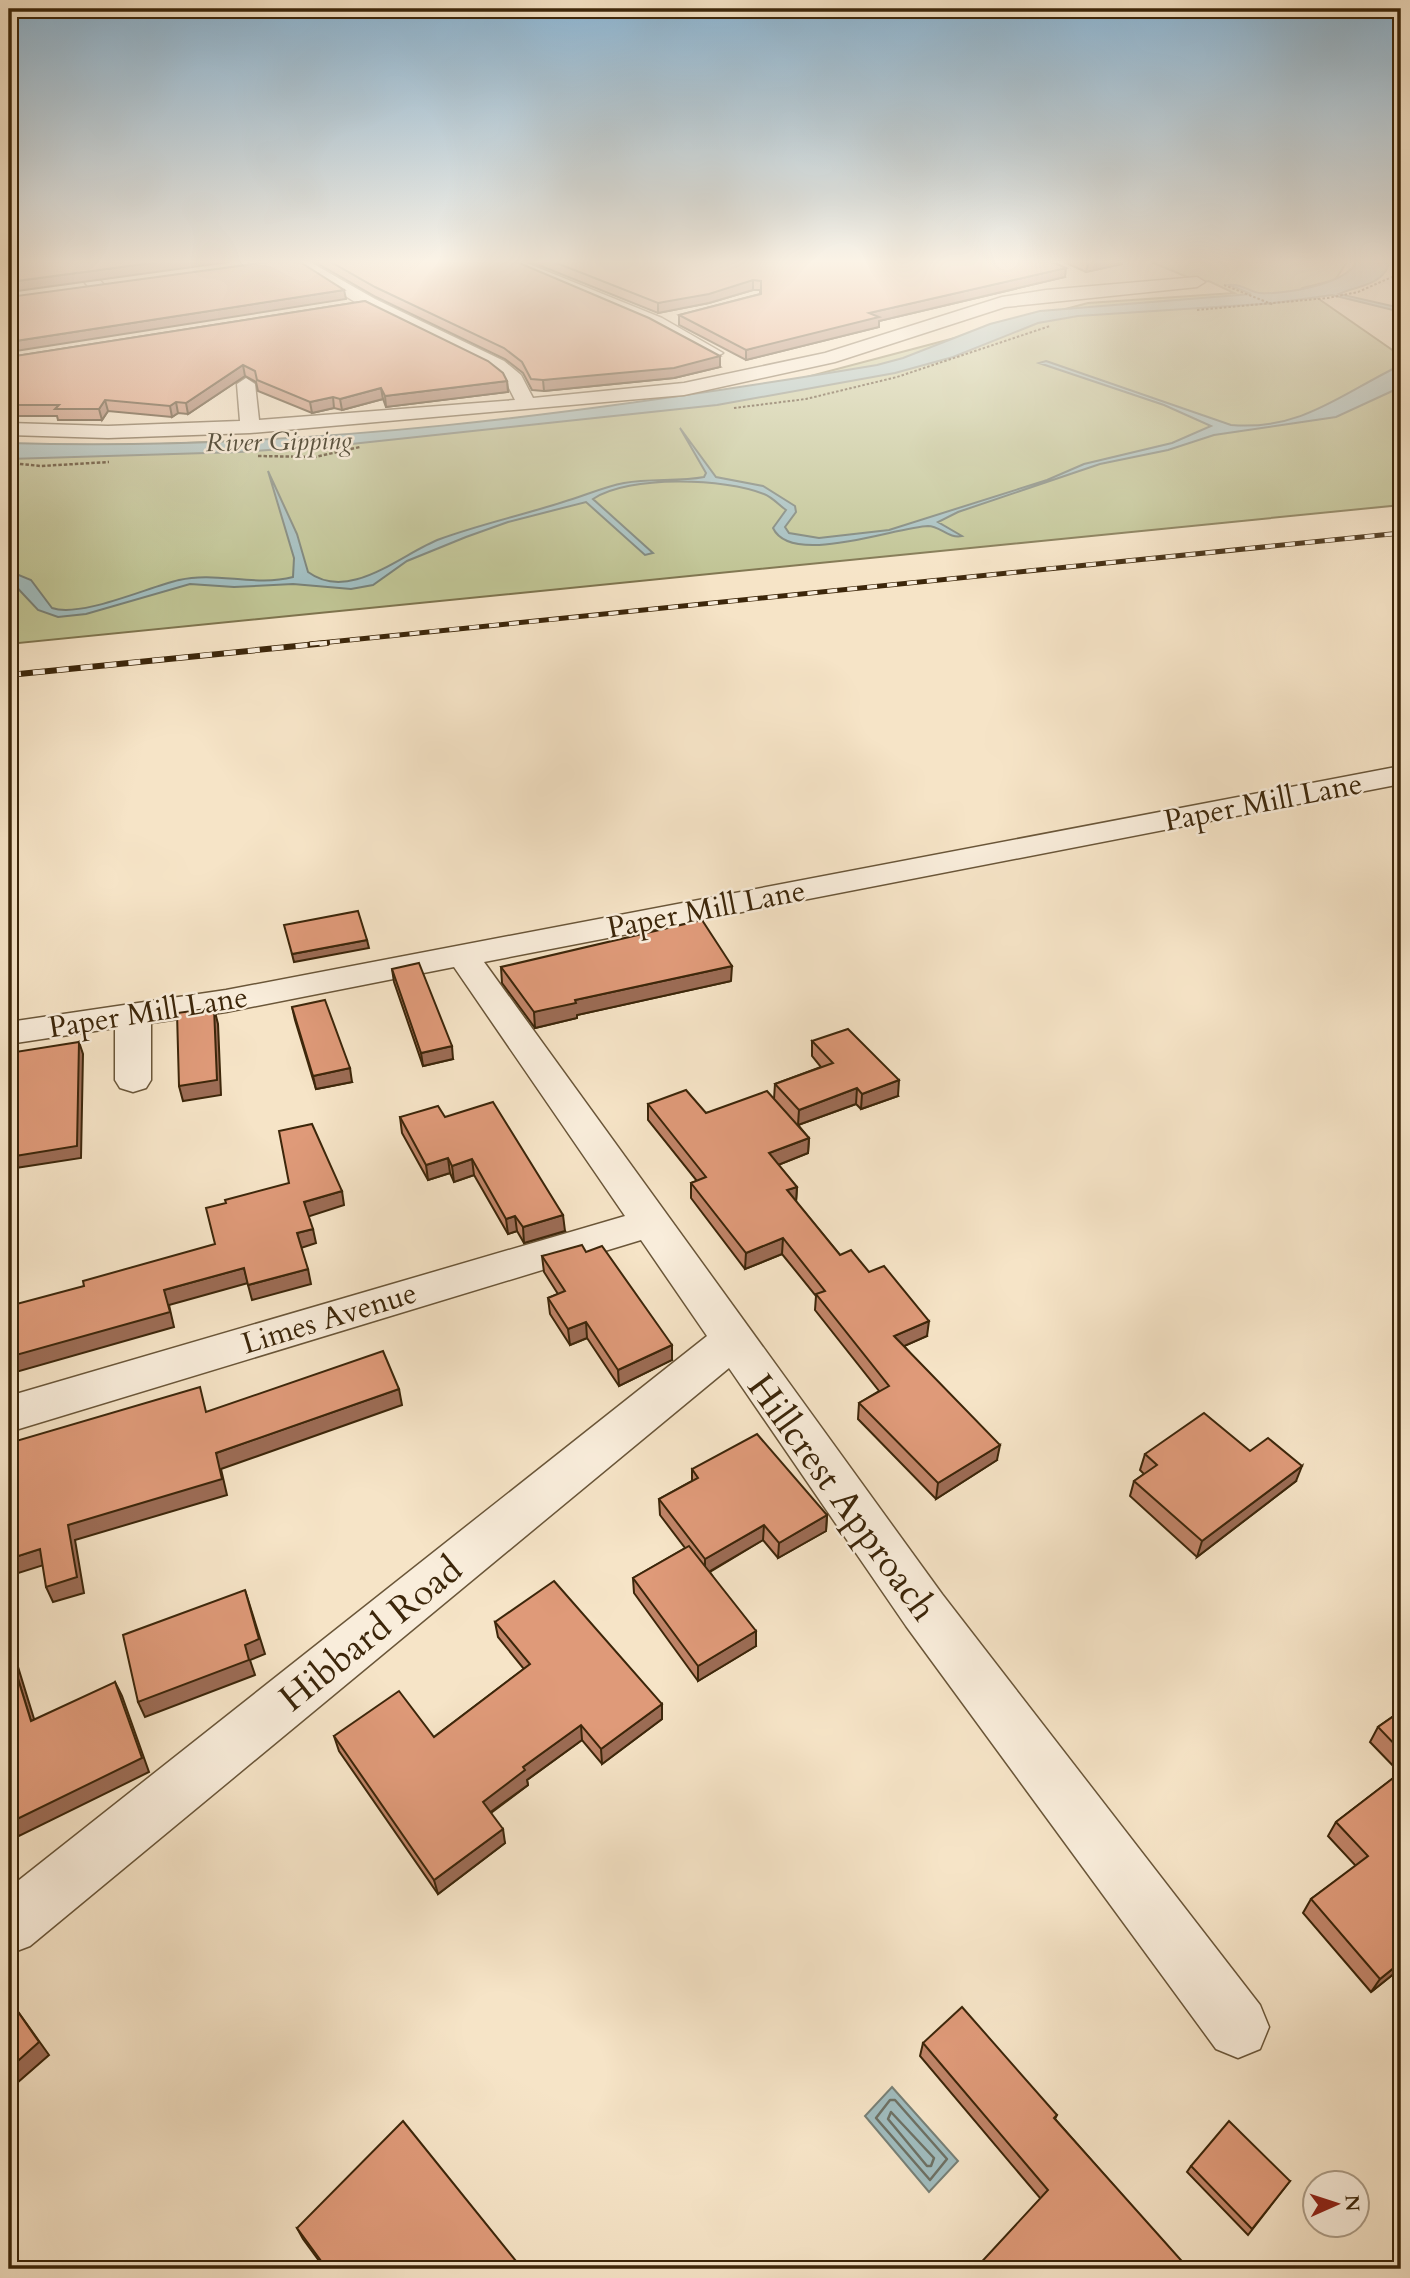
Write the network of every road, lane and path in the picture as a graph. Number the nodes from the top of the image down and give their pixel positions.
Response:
1 (501, 368) edge
2 (741, 368) edge
3 (786, 368) edge
4 (755, 376) junction
5 (246, 384) edge
6 (527, 405) junction
7 (250, 427) junction
8 (9, 429) edge
9 (1401, 775) edge
10 (463, 956) junction
11 (133, 1016) junction
12 (9, 1033) edge
13 (133, 1080) dead end
14 (649, 1223) junction
15 (732, 1341) junction
16 (9, 1414) edge
17 (9, 1925) edge
18 (1238, 2027) dead end

1 - 6 street
2 - 4 street
3 - 4 street
4 - 6 street
5 - 7 street
6 - 7 street
7 - 8 street
9 - 10 street, Paper Mill Lane
10 - 11 street, Paper Mill Lane
10 - 14 street, Hillcrest Approach
11 - 12 street, Paper Mill Lane
11 - 13 street
14 - 15 street, Hillcrest Approach
14 - 16 street, Limes Avenue
15 - 17 street, Hibbard Road
15 - 18 street, Hillcrest Approach

